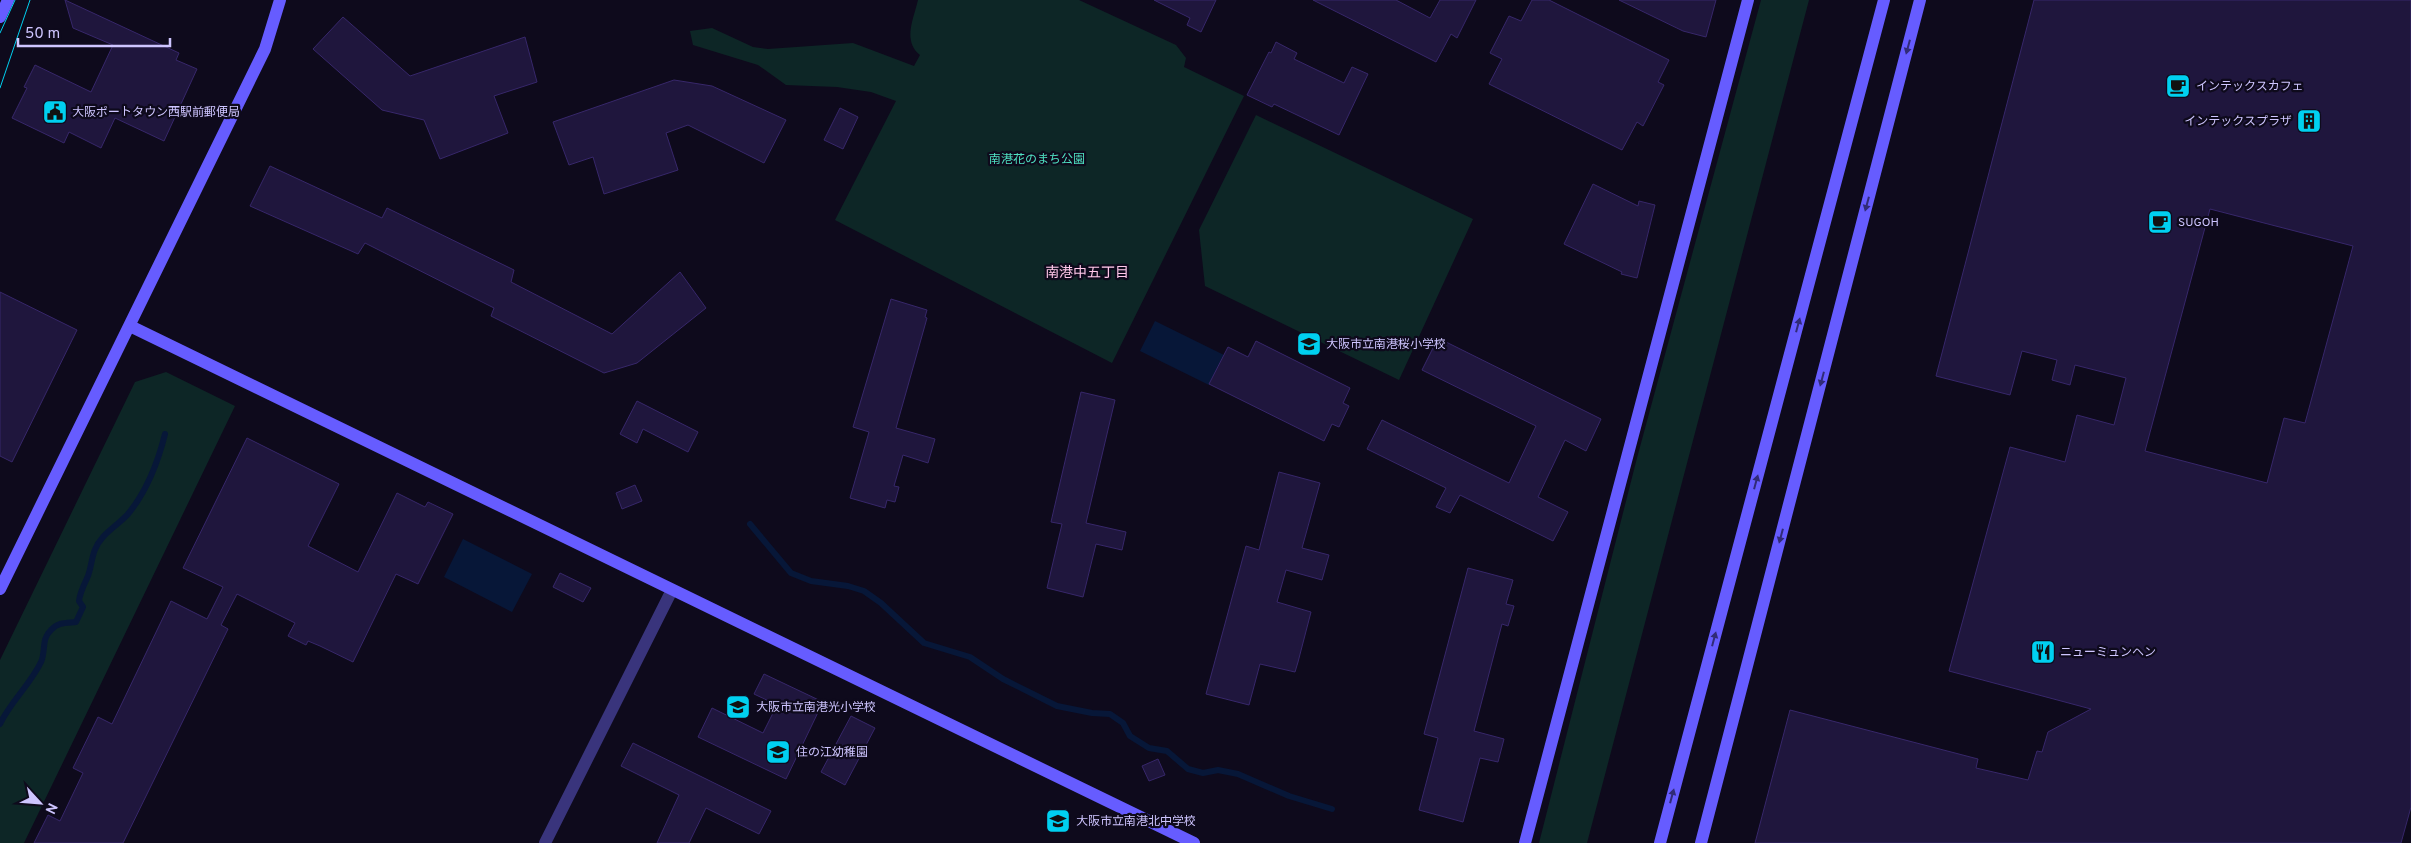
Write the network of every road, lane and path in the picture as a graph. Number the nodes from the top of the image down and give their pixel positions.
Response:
1 (8, 0) edge
2 (280, 0) edge
3 (1748, 0) edge
4 (1884, 0) edge
5 (1920, 0) edge
6 (0, 17) edge
7 (130, 326) junction
8 (0, 589) edge
9 (672, 590) junction
10 (545, 843) edge
11 (1194, 843) edge
12 (1525, 843) edge
13 (1660, 843) edge
14 (1701, 843) edge

1 - 6 street
2 - 7 street
3 - 12 street
13 -> 4 street
5 -> 14 street
7 - 8 street
7 - 9 street
9 - 10 street
9 - 11 street

